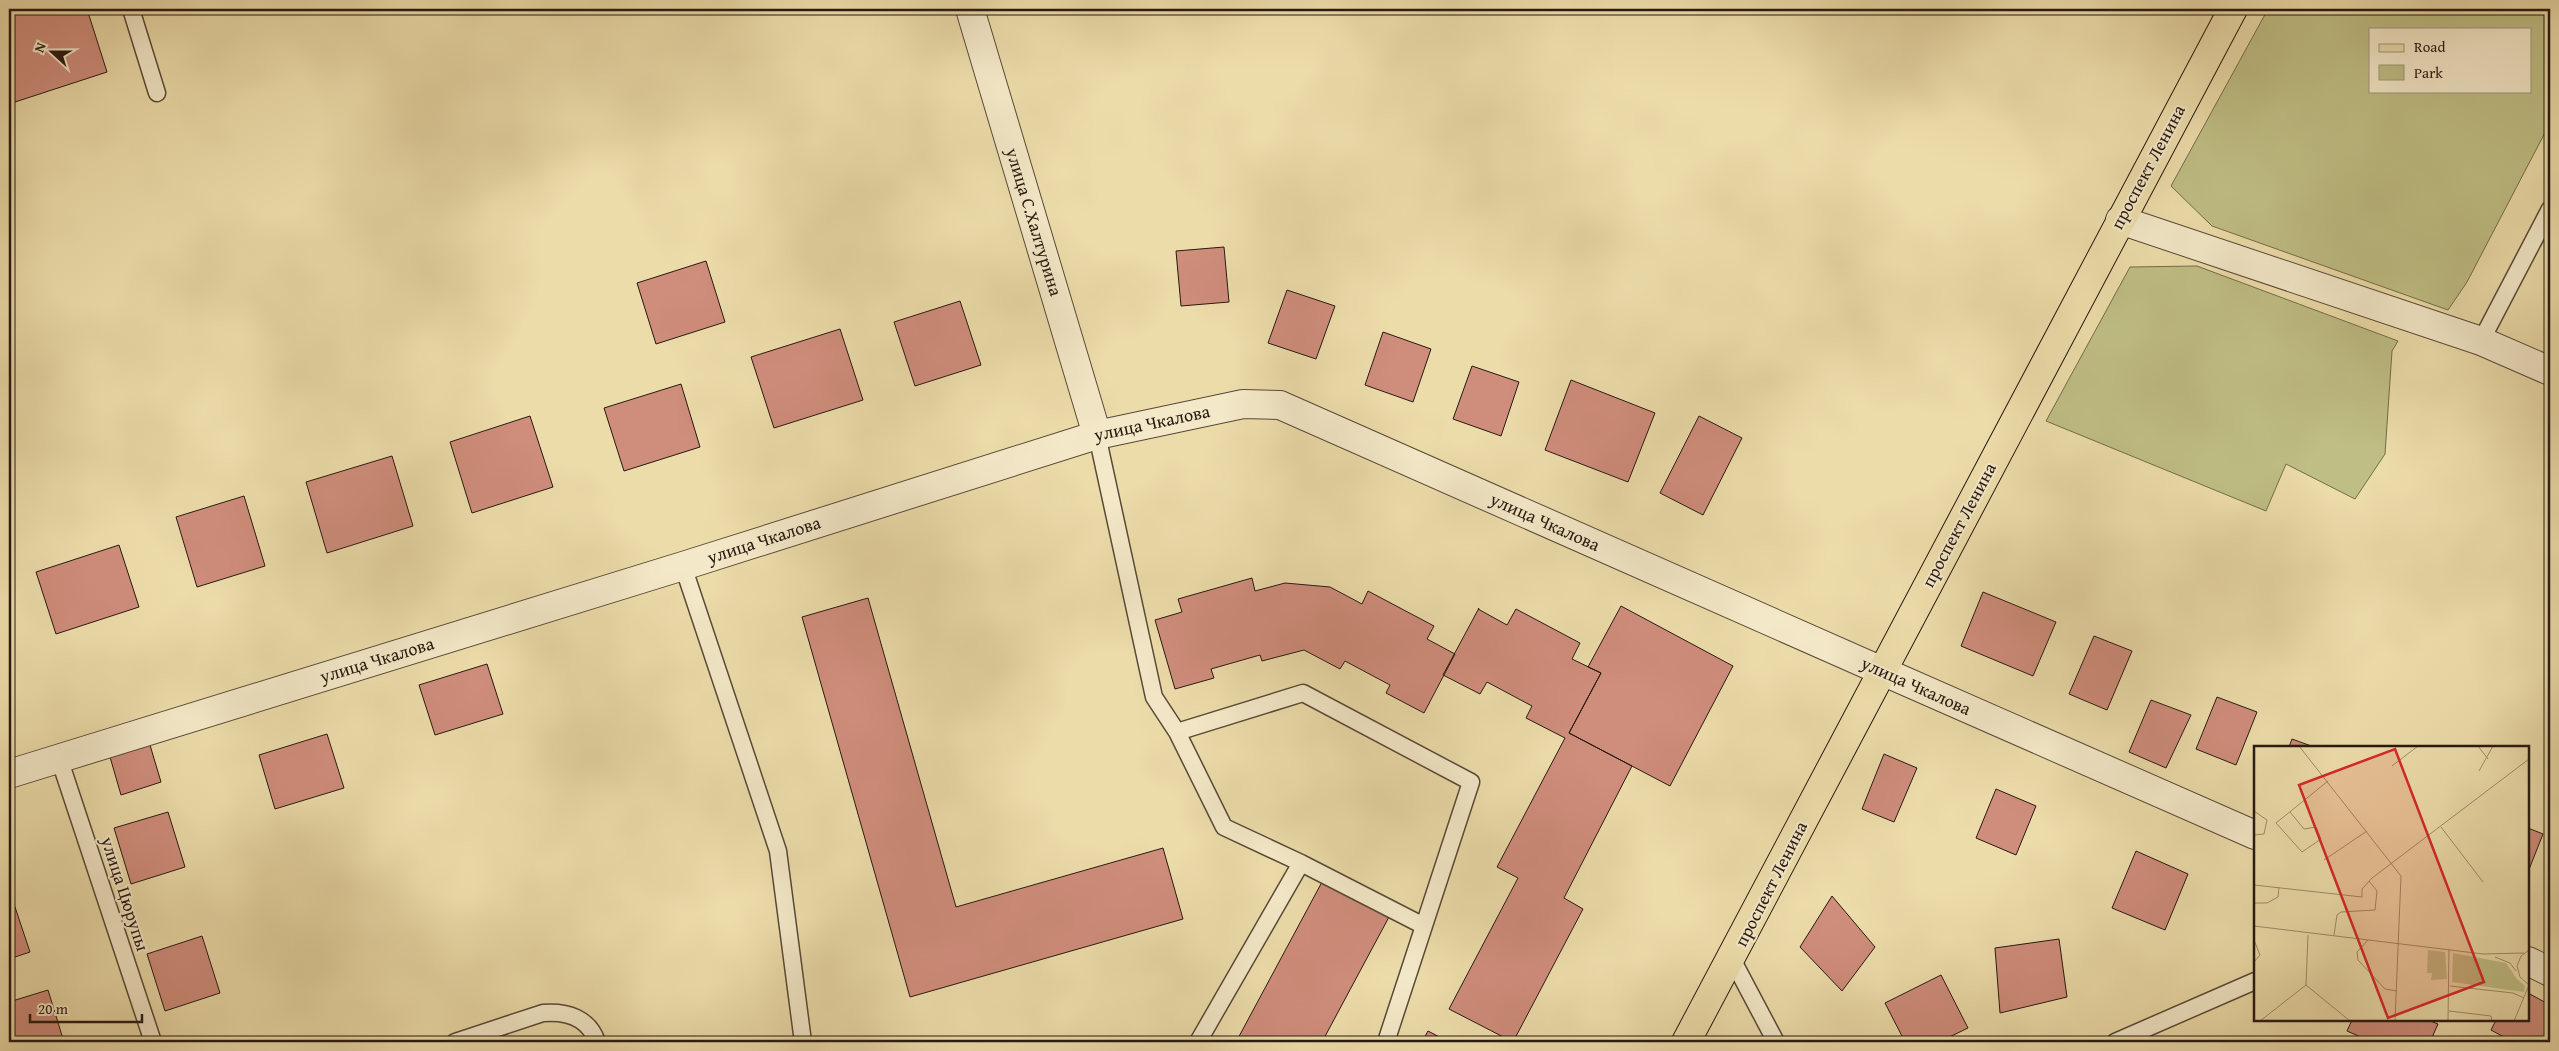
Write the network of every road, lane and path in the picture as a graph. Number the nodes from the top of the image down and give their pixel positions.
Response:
1 (132, 9) edge
2 (970, 9) edge
3 (2233, 9) edge
4 (157, 93) dead end
5 (2550, 209) edge
6 (2120, 220) junction
7 (2482, 341) junction
8 (2550, 371) edge
9 (1097, 434) junction
10 (683, 566) junction
11 (1882, 671) junction
12 (1177, 732) junction
13 (58, 758) junction
14 (9, 774) edge
15 (2254, 835) edge
16 (1301, 863) junction
17 (1424, 926) junction
18 (1732, 959) junction
19 (2529, 962) edge
20 (2550, 972) edge
21 (2254, 981) edge
22 (154, 1042) edge
23 (455, 1042) edge
24 (597, 1042) edge
25 (803, 1042) edge
26 (1198, 1042) edge
27 (1386, 1042) edge
28 (1686, 1042) edge
29 (1776, 1042) edge
30 (2115, 1042) edge

1 - 4 lane
2 - 9 street, улица С.Халтурина
3 - 6 main road, проспект Ленина
5 - 7 lane
6 - 7 street
6 - 11 main road, проспект Ленина
7 - 8 street
9 - 10 street, улица Чкалова
9 - 11 street, улица Чкалова
9 - 12 lane
10 - 13 street, улица Чкалова
10 - 25 lane
11 - 15 street, улица Чкалова
11 - 18 main road, проспект Ленина
12 - 16 lane
12 - 17 lane
13 - 14 street, улица Чкалова
13 - 22 lane, улица Цюрупы
16 - 17 lane
16 - 26 lane
17 - 27 lane
18 - 28 main road, проспект Ленина
18 - 29 lane
19 - 20 street
21 - 30 lane
23 - 24 lane

